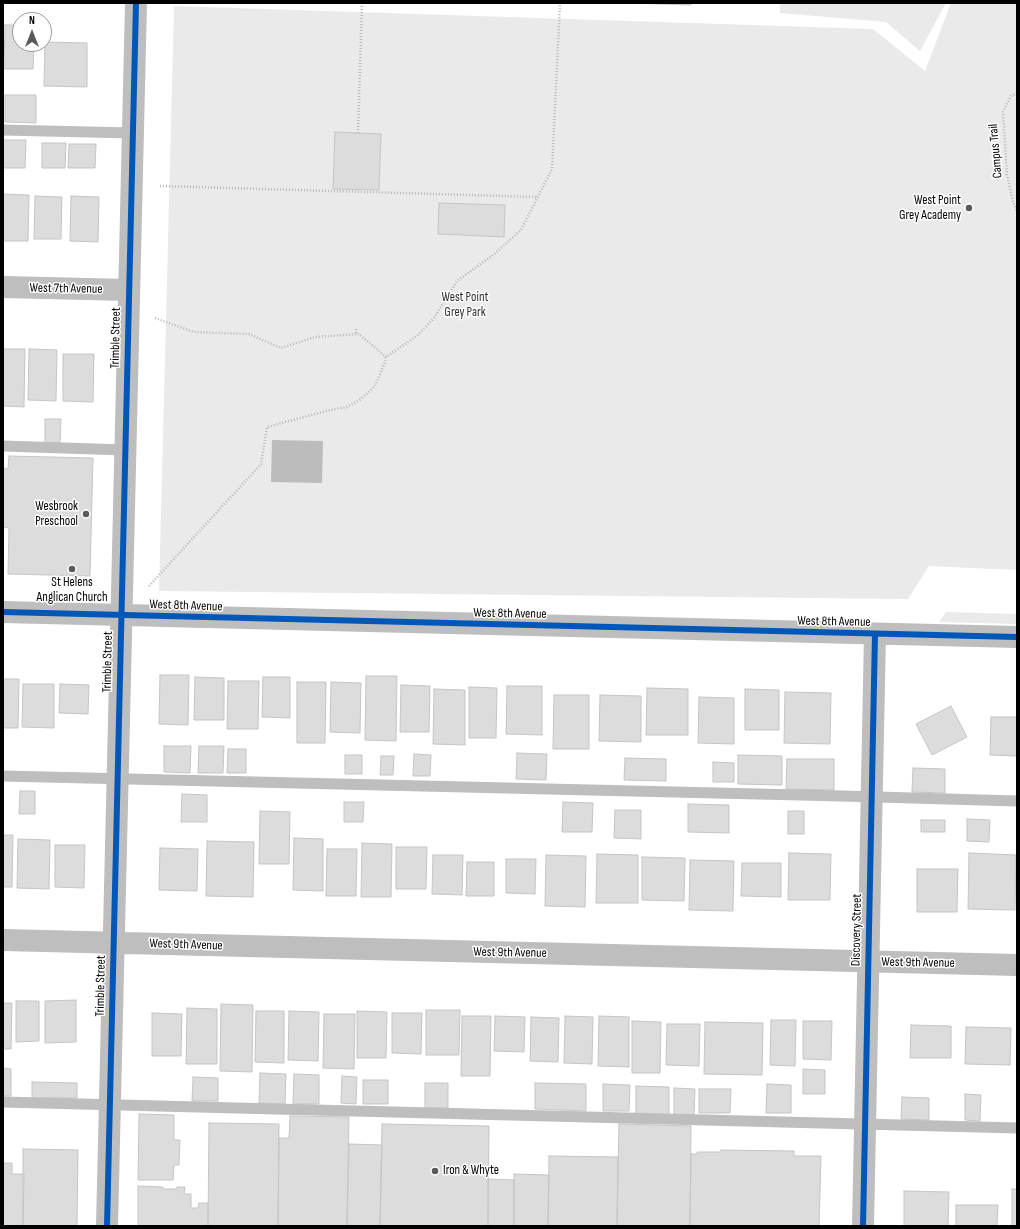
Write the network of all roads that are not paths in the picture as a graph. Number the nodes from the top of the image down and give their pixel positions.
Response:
1 (136, 3) edge
2 (3, 130) edge
3 (132, 133) junction
4 (3, 287) edge
5 (128, 290) junction
6 (3, 446) edge
7 (124, 450) junction
8 (3, 612) edge
9 (121, 615) junction
10 (874, 634) junction
11 (1017, 637) edge
12 (3, 776) edge
13 (117, 778) junction
14 (871, 796) junction
15 (1017, 801) edge
16 (3, 940) edge
17 (113, 943) junction
18 (868, 962) junction
19 (1017, 965) edge
20 (3, 1102) edge
21 (110, 1104) junction
22 (865, 1125) junction
23 (1017, 1128) edge
24 (107, 1226) edge
25 (863, 1226) edge

1 - 3 street, Trimble Street
2 - 3 lane
3 - 5 street, Trimble Street
4 - 5 street, West 7th Avenue
5 - 7 street, Trimble Street
6 - 7 lane
7 - 9 street, Trimble Street
8 - 9 street, West 8th Avenue
9 - 10 street, West 8th Avenue
9 - 13 street, Trimble Street
10 - 11 street, West 8th Avenue
10 - 14 street, Discovery Street
12 - 13 lane
13 - 14 lane
13 - 17 street, Trimble Street
14 - 15 lane
14 - 18 street, Discovery Street
16 - 17 street, West 9th Avenue
17 - 18 street, West 9th Avenue
17 - 21 street, Trimble Street
18 - 19 street, West 9th Avenue
18 - 22 street, Discovery Street
20 - 21 lane
21 - 22 lane
21 - 24 street, Trimble Street
22 - 23 lane
22 - 25 street, Discovery Street

